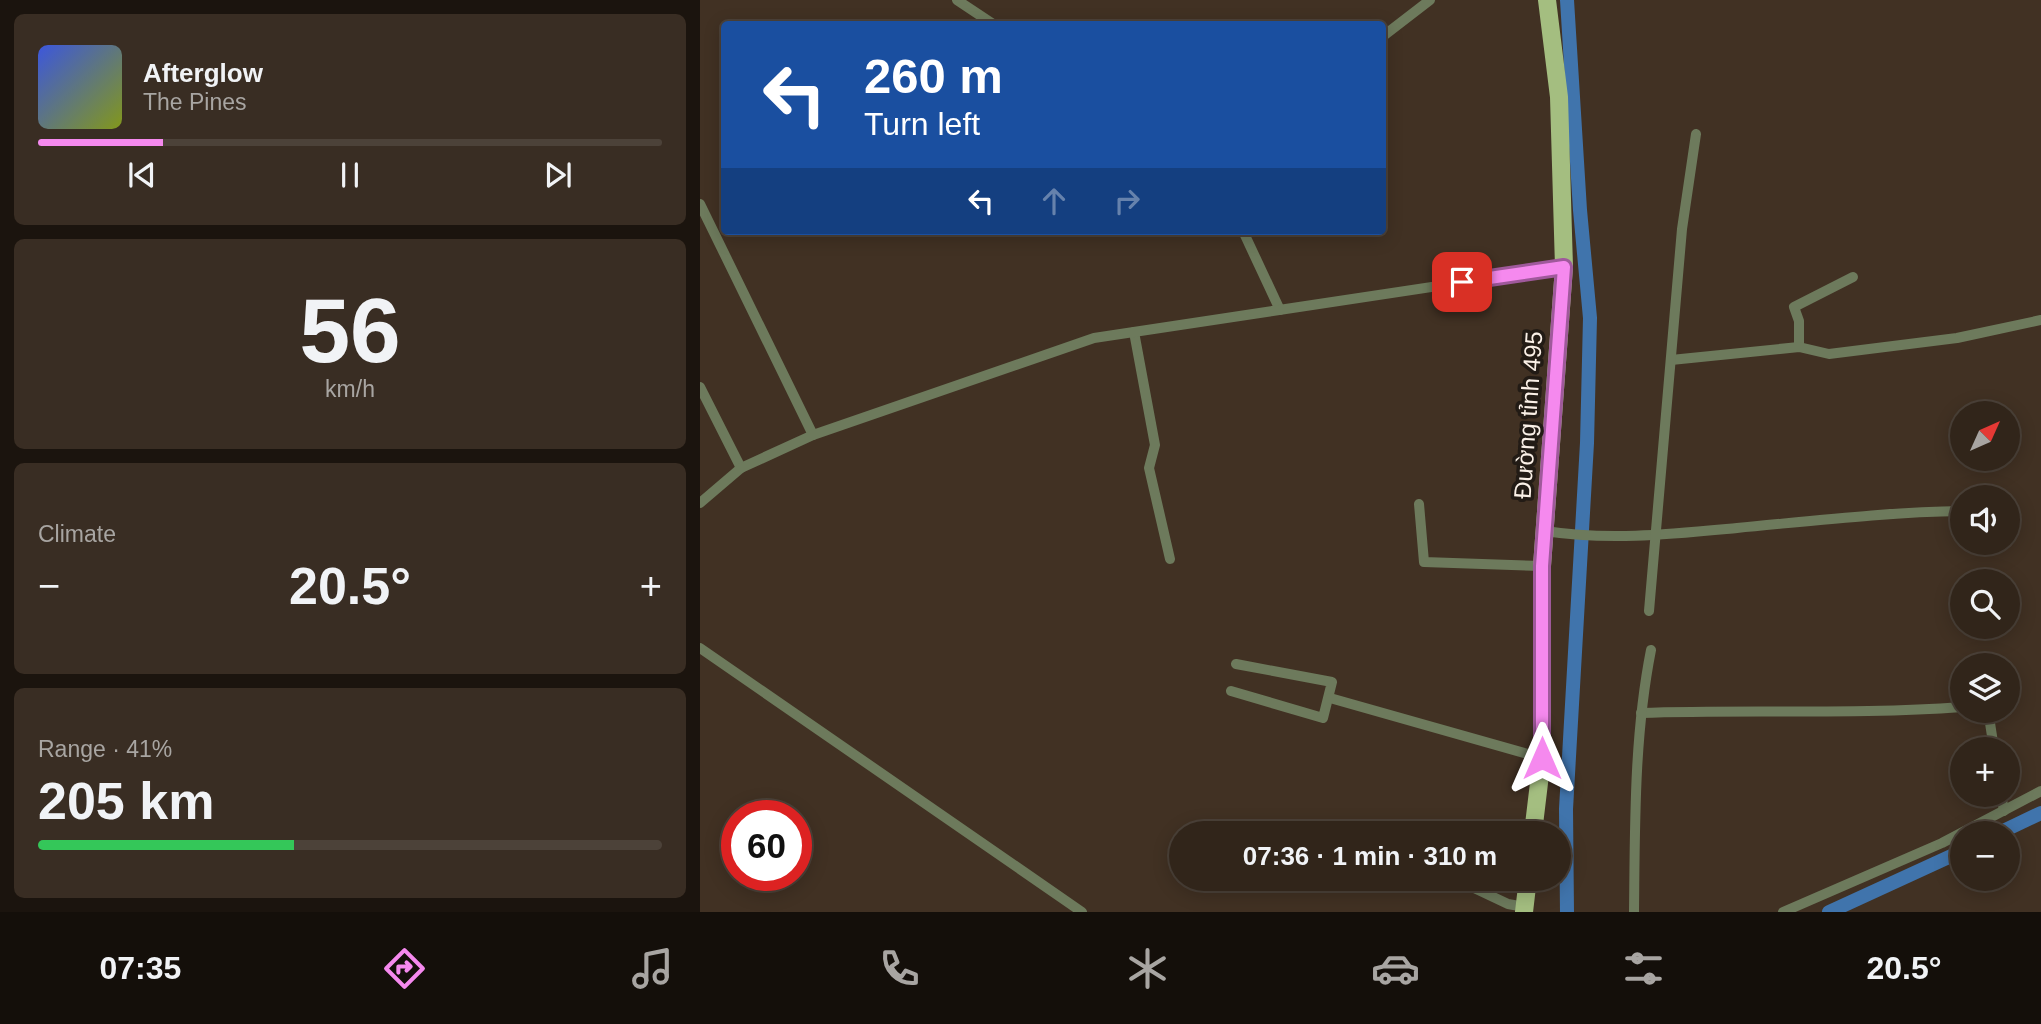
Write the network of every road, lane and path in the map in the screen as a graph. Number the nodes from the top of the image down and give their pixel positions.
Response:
1 (957, 0) edge
2 (1430, 0) edge
3 (1547, 0) edge
4 (988, 21) edge
5 (1386, 34) edge
6 (1696, 134) dead end
7 (700, 204) edge
8 (1245, 235) edge
9 (1564, 267) junction
10 (1853, 277) dead end
11 (1280, 310) junction
12 (2041, 320) edge
13 (1134, 332) junction
14 (1799, 347) junction
15 (1671, 360) junction
16 (700, 387) edge
17 (813, 435) junction
18 (741, 468) junction
19 (700, 503) edge
20 (1419, 505) dead end
21 (1950, 513) edge
22 (1545, 531) junction
23 (1655, 536) junction
24 (1170, 559) dead end
25 (1542, 566) junction
26 (1650, 611) dead end
27 (700, 648) edge
28 (1651, 650) dead end
29 (1236, 664) dead end
30 (1231, 691) dead end
31 (1330, 698) junction
32 (1950, 708) edge
33 (1641, 713) junction
34 (1542, 758) junction
35 (2041, 792) edge
36 (2020, 798) edge
37 (1996, 807) edge
38 (1535, 821) edge
39 (1480, 891) edge
40 (1526, 891) edge
41 (1524, 909) edge
42 (1082, 912) edge
43 (1634, 912) edge
44 (1783, 912) edge

1 - 4 street
2 - 5 street
3 - 9 main road, Đường tỉnh 495
6 - 15 street
7 - 17 street
8 - 11 street
9 - 11 street
9 - 22 main road, Đường tỉnh 495
10 - 14 street
11 - 13 street
12 - 14 street
13 - 17 street
13 - 24 street
14 - 15 street
15 - 23 street
16 - 18 street
17 - 18 street
18 - 19 street
20 - 25 street
21 - 23 street
22 - 23 street
22 - 25 main road, Đường tỉnh 495
23 - 26 street
25 - 34 main road, Đường tỉnh 495
27 - 42 street
28 - 33 street
29 - 31 street
30 - 31 street
31 - 34 street
32 - 33 street
33 - 43 street
34 - 38 main road, Đường tỉnh 495
35 - 36 street
37 - 44 street
39 - 41 street
40 - 41 main road

